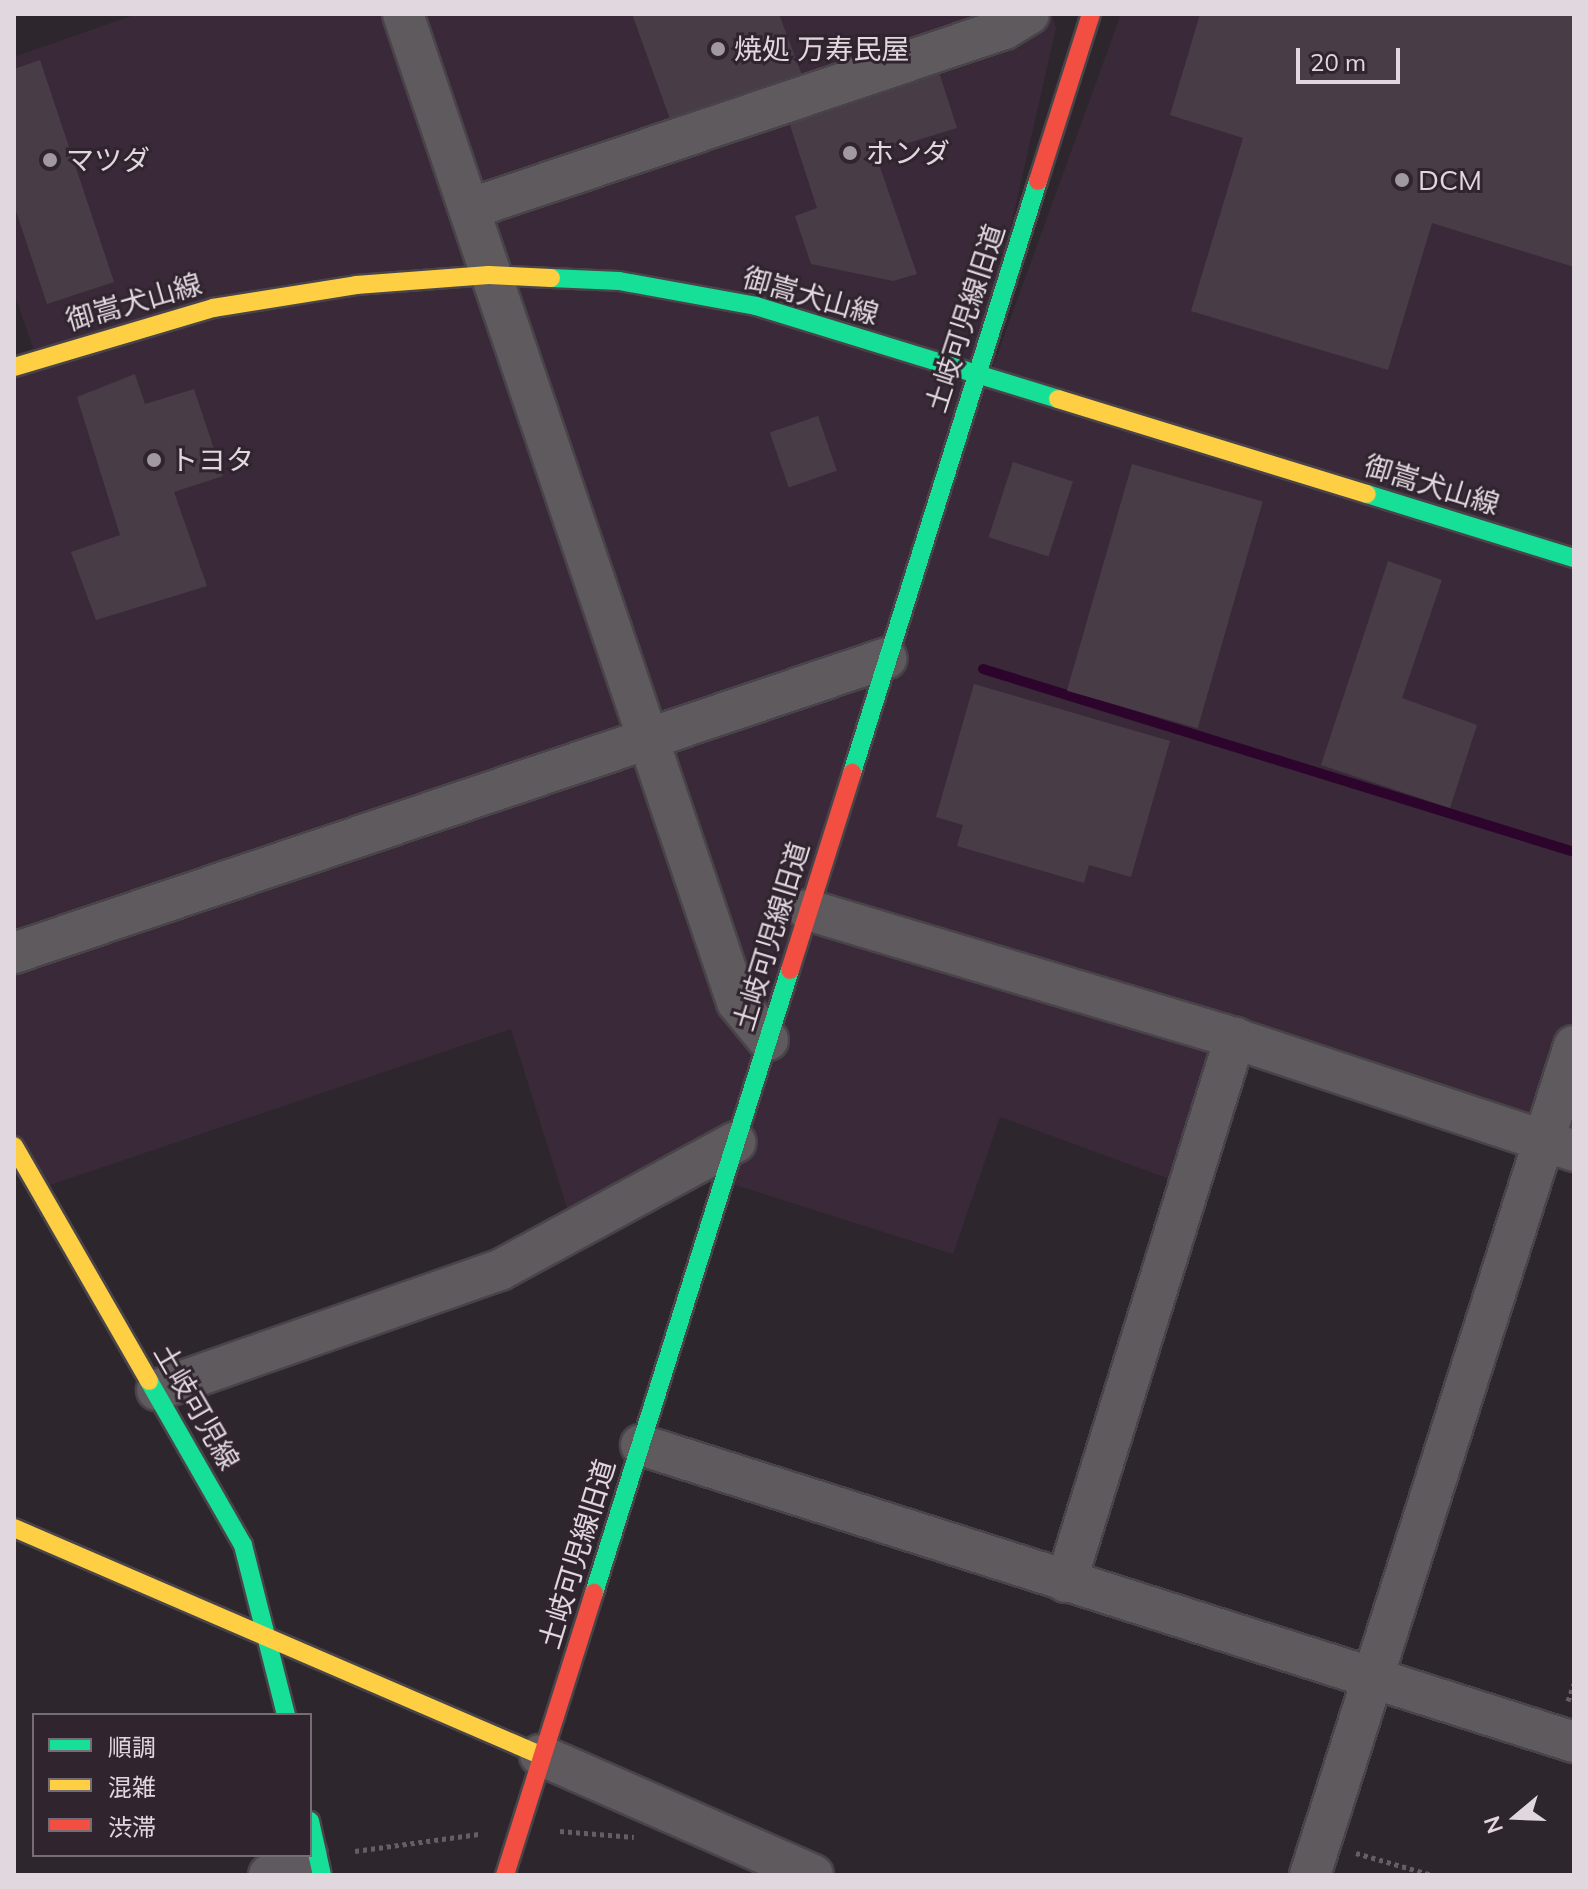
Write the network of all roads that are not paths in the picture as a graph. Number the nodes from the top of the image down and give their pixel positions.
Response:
1 (403, 14) edge
2 (1029, 14) edge
3 (1091, 14) edge
4 (469, 209) junction
5 (489, 275) junction
6 (14, 367) edge
7 (977, 375) junction
8 (1574, 558) edge
9 (887, 658) junction
10 (648, 739) junction
11 (808, 910) junction
12 (14, 953) edge
13 (1235, 1038) junction
14 (768, 1040) junction
15 (1574, 1046) edge
16 (736, 1142) junction
17 (14, 1146) edge
18 (1559, 1146) edge
19 (157, 1390) junction
20 (641, 1445) junction
21 (14, 1528) edge
22 (1066, 1582) junction
23 (269, 1641) junction
24 (1368, 1679) junction
25 (286, 1713) edge
26 (1574, 1742) edge
27 (540, 1755) junction
28 (304, 1857) edge
29 (1315, 1859) edge
30 (269, 1875) edge
31 (505, 1875) edge
32 (813, 1875) edge

1 - 4 street
2 - 4 street
3 - 7 street, 土岐可児線旧道
4 - 5 street
5 - 6 street, 御嵩犬山線
5 - 7 street, 御嵩犬山線
5 - 10 street
7 - 8 street, 御嵩犬山線
7 - 9 street, 土岐可児線旧道
9 - 10 street
9 - 11 street, 土岐可児線旧道
10 - 12 street
10 - 14 street
11 - 13 street
11 - 14 street, 土岐可児線旧道
13 - 18 street
13 - 22 street
14 - 16 street, 土岐可児線旧道
15 - 18 street
16 - 19 street
16 - 20 street, 土岐可児線旧道
17 - 19 street, 土岐可児線
18 - 24 street
19 - 23 street, 土岐可児線
20 - 22 street
20 - 27 street, 土岐可児線旧道
21 - 23 street
22 - 24 street
23 - 25 street, 土岐可児線
23 - 27 street
24 - 26 street
24 - 29 street
27 - 31 street, 土岐可児線旧道
27 - 32 street
28 - 30 street

